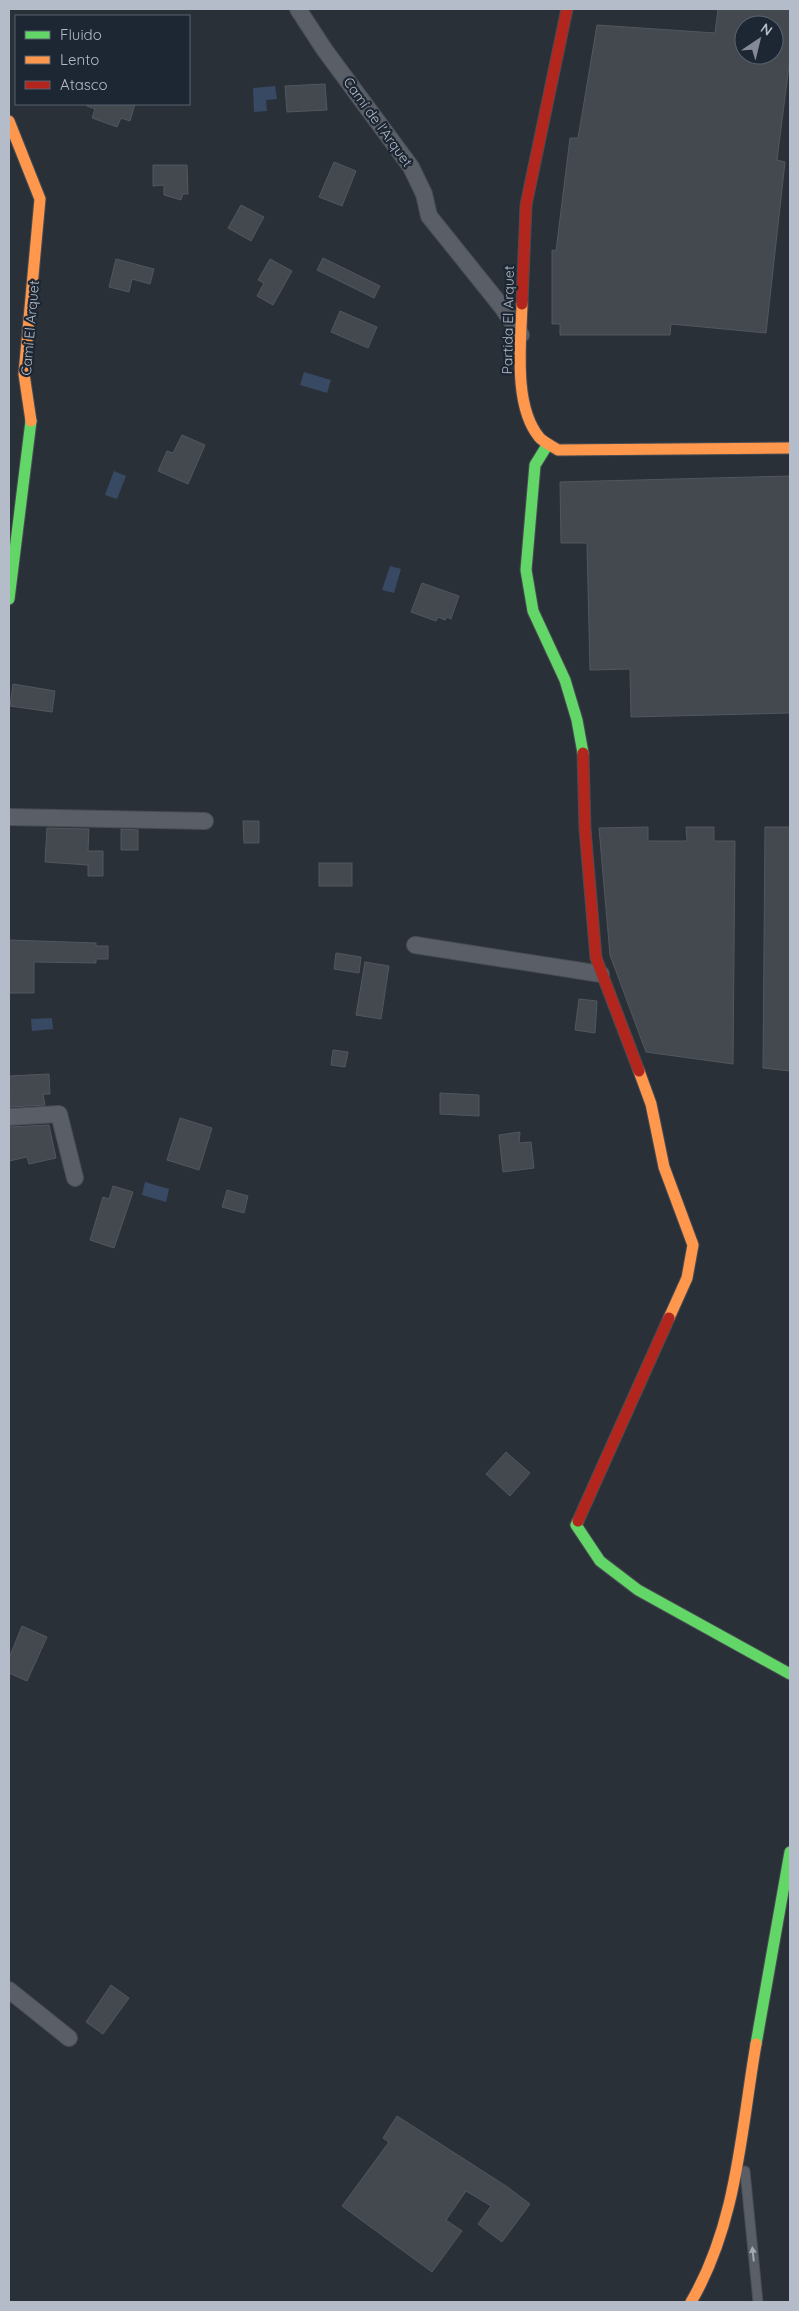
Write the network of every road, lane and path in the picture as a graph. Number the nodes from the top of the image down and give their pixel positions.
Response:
1 (298, 9) edge
2 (567, 9) edge
3 (9, 121) edge
4 (521, 335) junction
5 (548, 444) junction
6 (790, 448) edge
7 (9, 598) edge
8 (9, 816) edge
9 (205, 821) dead end
10 (415, 945) dead end
11 (601, 974) junction
12 (9, 1117) edge
13 (74, 1178) dead end
14 (790, 1674) edge
15 (790, 1852) edge
16 (9, 1990) edge
17 (69, 2038) dead end
18 (741, 2135) junction
19 (691, 2302) edge
20 (758, 2302) edge

1 - 4 street, Camí de l'Arquet
2 - 4 street, Partida El Arquet
3 - 7 street, Camí El Arquet
4 - 5 street, Partida El Arquet
5 - 6 street
5 - 11 street
8 - 9 street
10 - 11 street
11 - 14 street
12 - 13 street
15 - 18 street
16 - 17 street
18 - 19 street
20 -> 18 lane

